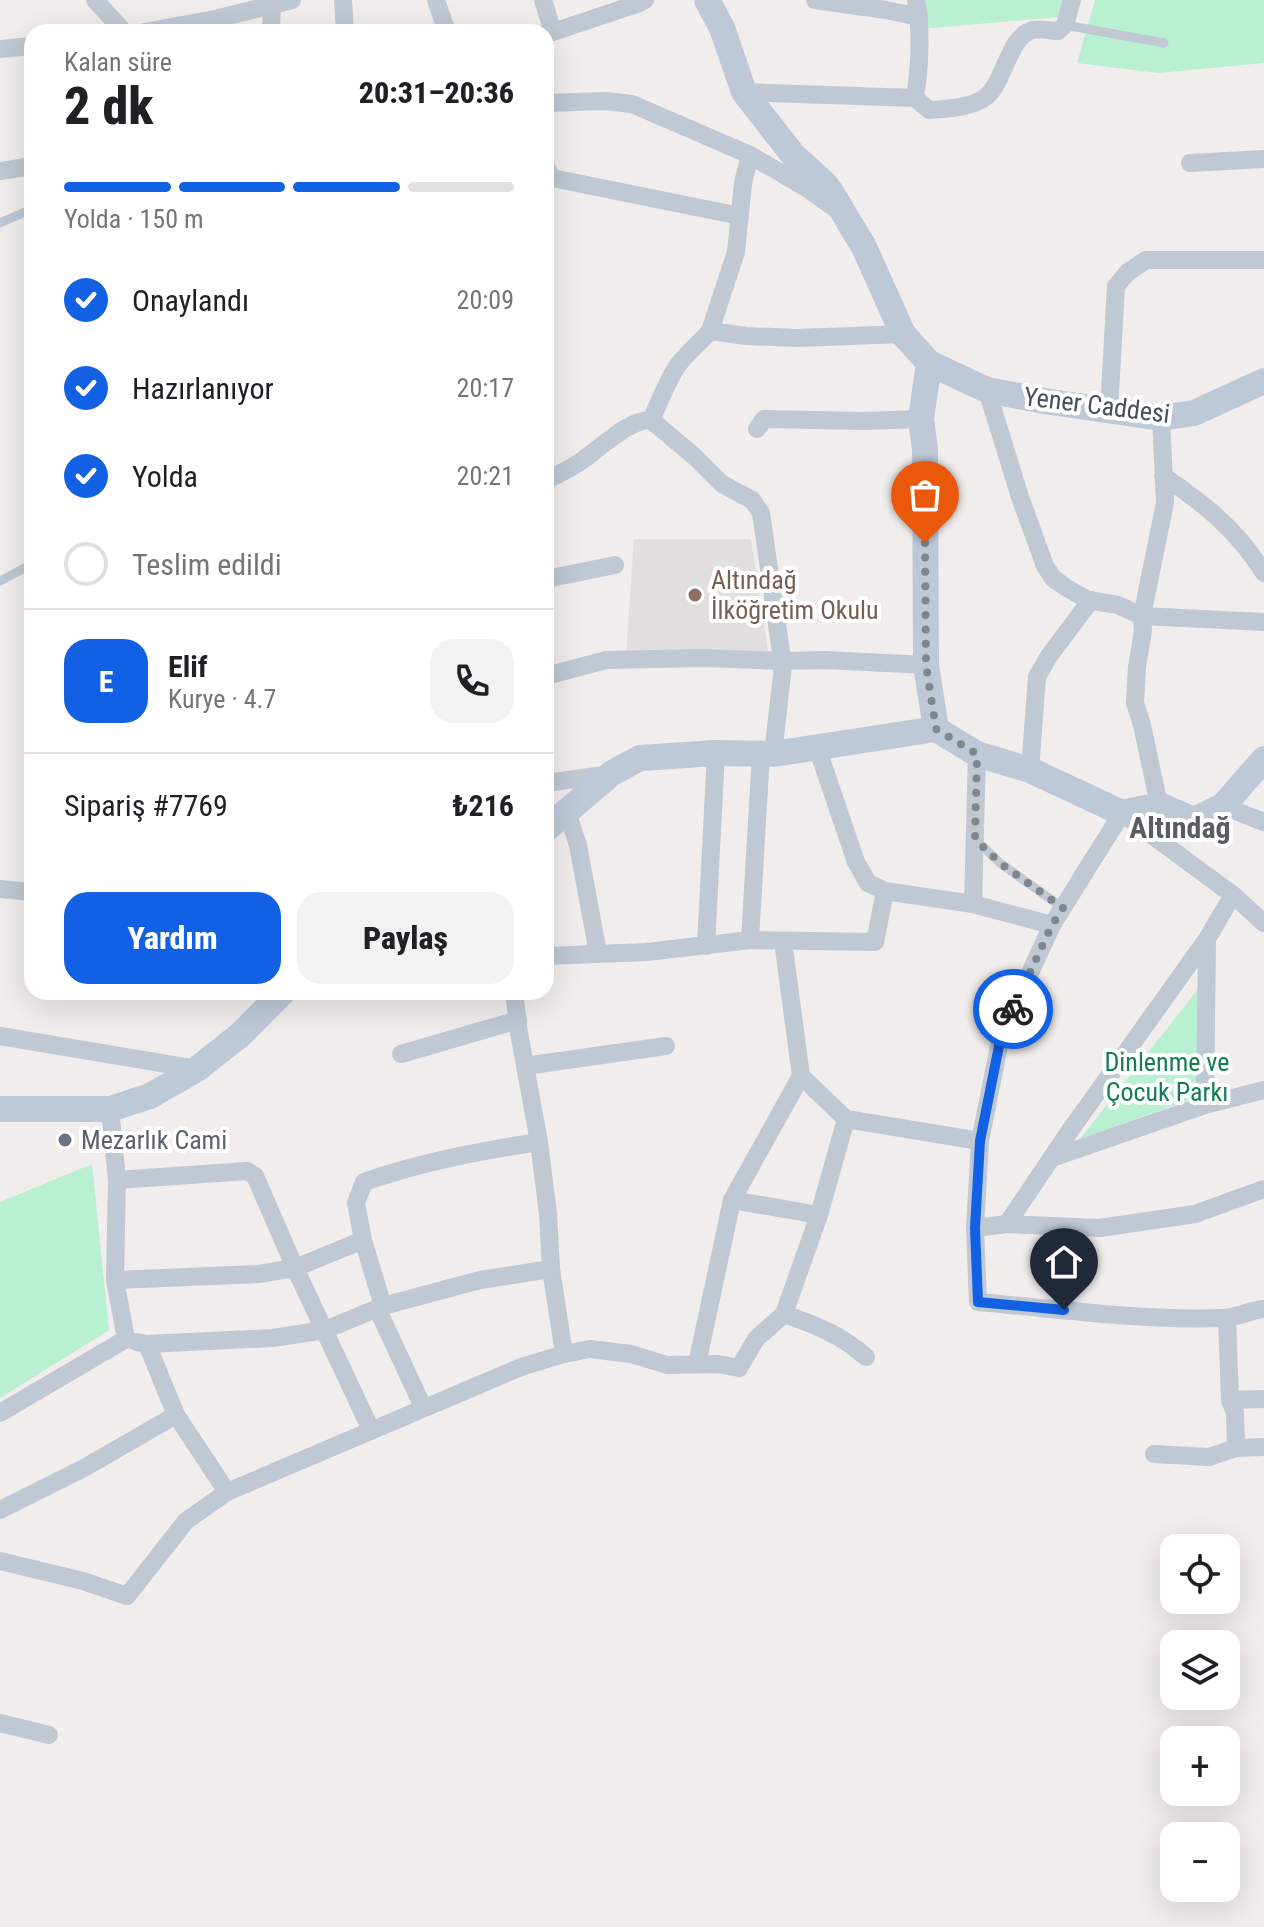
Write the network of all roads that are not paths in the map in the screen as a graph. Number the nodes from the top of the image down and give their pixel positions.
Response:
1 (95, 0) edge
2 (292, 0) edge
3 (343, 0) edge
4 (436, 0) edge
5 (543, 0) edge
6 (645, 0) edge
7 (707, 0) edge
8 (815, 0) edge
9 (1072, 0) edge
10 (272, 3) edge
11 (918, 8) edge
12 (117, 24) edge
13 (188, 24) edge
14 (271, 24) edge
15 (344, 24) edge
16 (444, 24) edge
17 (548, 24) edge
18 (1065, 25) junction
19 (554, 32) edge
20 (1164, 43) dead end
21 (24, 47) edge
22 (0, 49) edge
23 (744, 92) junction
24 (915, 98) junction
25 (554, 103) edge
26 (750, 155) junction
27 (1264, 159) edge
28 (1190, 163) dead end
29 (24, 167) edge
30 (0, 171) edge
31 (554, 178) edge
32 (24, 212) edge
33 (740, 216) junction
34 (849, 218) junction
35 (0, 223) edge
36 (1264, 260) edge
37 (710, 331) junction
38 (903, 334) junction
39 (929, 363) junction
40 (1264, 381) edge
41 (987, 390) junction
42 (1109, 411) junction
43 (1161, 418) junction
44 (921, 419) junction
45 (651, 420) junction
46 (757, 429) dead end
47 (554, 476) edge
48 (1163, 476) junction
49 (615, 565) dead end
50 (24, 568) edge
51 (1264, 573) edge
52 (554, 577) edge
53 (0, 581) edge
54 (1091, 600) junction
55 (1142, 616) junction
56 (1264, 622) edge
57 (782, 661) junction
58 (926, 665) junction
59 (554, 674) edge
60 (936, 729) junction
61 (817, 747) junction
62 (716, 753) junction
63 (767, 754) junction
64 (977, 754) junction
65 (1264, 759) edge
66 (1030, 770) junction
67 (612, 773) junction
68 (554, 782) edge
69 (1159, 805) junction
70 (1223, 806) junction
71 (567, 812) junction
72 (1122, 813) junction
73 (1264, 822) edge
74 (554, 823) edge
75 (975, 839) junction
76 (0, 889) edge
77 (24, 891) edge
78 (885, 891) junction
79 (1233, 895) junction
80 (973, 904) junction
81 (1063, 908) junction
82 (1264, 923) edge
83 (1052, 925) junction
84 (1207, 939) junction
85 (750, 940) junction
86 (783, 941) junction
87 (706, 946) junction
88 (598, 953) junction
89 (554, 956) edge
90 (275, 1000) edge
91 (515, 1000) edge
92 (518, 1020) junction
93 (0, 1036) edge
94 (666, 1046) dead end
95 (401, 1054) dead end
96 (525, 1066) junction
97 (197, 1069) junction
98 (801, 1076) junction
99 (1264, 1090) edge
100 (1205, 1105) junction
101 (0, 1109) edge
102 (110, 1109) junction
103 (846, 1119) junction
104 (980, 1141) junction
105 (539, 1142) junction
106 (1052, 1158) junction
107 (117, 1180) junction
108 (1264, 1189) edge
109 (732, 1200) junction
110 (819, 1215) junction
111 (1007, 1224) junction
112 (975, 1228) junction
113 (363, 1240) junction
114 (295, 1268) junction
115 (551, 1269) junction
116 (115, 1280) junction
117 (380, 1307) junction
118 (1264, 1309) edge
119 (784, 1314) junction
120 (1227, 1318) junction
121 (325, 1330) junction
122 (126, 1339) junction
123 (147, 1344) junction
124 (564, 1354) junction
125 (866, 1357) dead end
126 (697, 1364) junction
127 (1264, 1399) edge
128 (1230, 1400) junction
129 (423, 1407) junction
130 (0, 1413) edge
131 (176, 1415) junction
132 (371, 1430) junction
133 (1264, 1447) edge
134 (1236, 1448) junction
135 (1154, 1454) dead end
136 (227, 1492) junction
137 (0, 1510) edge
138 (0, 1561) edge
139 (0, 1723) edge
140 (49, 1735) dead end

1 - 12 street
2 - 10 street
3 - 15 street
4 - 16 street
5 - 17 street
6 - 19 street
7 - 23 street
8 - 11 street
9 - 18 street
10 - 13 street
10 - 14 street
11 - 24 street
18 - 20 lane
18 - 24 street
21 - 22 street
23 - 24 street
23 - 34 street
25 - 26 street
26 - 33 street
26 - 34 street
27 - 28 street
29 - 30 street
31 - 33 street
32 - 35 lane
33 - 37 street
34 - 38 street
36 - 42 street
37 - 38 street
37 - 45 street
38 - 39 street
39 - 41 street, Yener Caddesi
39 - 44 street
40 - 43 street, Yener Caddesi
41 - 42 street, Yener Caddesi
41 - 54 street
42 - 43 street, Yener Caddesi
43 - 48 street
44 - 46 street
44 - 58 street
45 - 47 street
45 - 57 street
48 - 51 street
48 - 55 street
49 - 52 street
50 - 53 lane
54 - 55 street
54 - 66 street
55 - 56 street
55 - 69 street
57 - 58 street
57 - 59 street
57 - 63 street
58 - 60 street
60 - 61 street
60 - 64 street
61 - 63 street
61 - 78 street
62 - 63 street
62 - 67 street
62 - 87 street
63 - 85 street
64 - 66 street
64 - 75 street
65 - 70 street
66 - 72 street
67 - 68 street
67 - 71 street
69 - 70 street
69 - 72 street
70 - 73 street
71 - 74 street
71 - 88 street
72 - 79 street
72 - 81 street
75 - 80 street
75 - 81 lane
76 - 77 street
78 - 80 street
78 - 86 street
79 - 82 street
79 - 84 street
80 - 83 street
81 - 83 street
83 - 104 street
84 - 100 street
84 - 106 street
85 - 86 street
85 - 87 street
86 - 98 street
87 - 88 street
88 - 89 street
90 - 97 street
91 - 92 street
92 - 95 street
92 - 96 street
93 - 97 street
94 - 96 street
96 - 105 street
97 - 102 street
98 - 103 street
98 - 109 street
99 - 100 street
100 - 106 street
101 - 102 street
102 - 107 street
103 - 104 street
103 - 110 street
104 - 112 street
105 - 113 street
105 - 115 street
106 - 111 street
107 - 114 street
107 - 116 street
108 - 111 street
109 - 110 street
109 - 126 street
110 - 119 street
111 - 112 street
112 - 120 street
113 - 114 street
113 - 117 street
114 - 116 street
114 - 121 street
115 - 117 street
115 - 124 street
116 - 122 street
117 - 121 street
117 - 129 street
118 - 120 street
119 - 125 street
119 - 126 street
120 - 128 street
121 - 123 street
121 - 132 street
122 - 123 street
122 - 130 street
123 - 131 street
124 - 126 street
124 - 129 street
127 - 128 street
128 - 134 street
129 - 132 street
131 - 136 street
131 - 137 street
132 - 136 street
133 - 134 street
134 - 135 street
136 - 138 street
139 - 140 street

